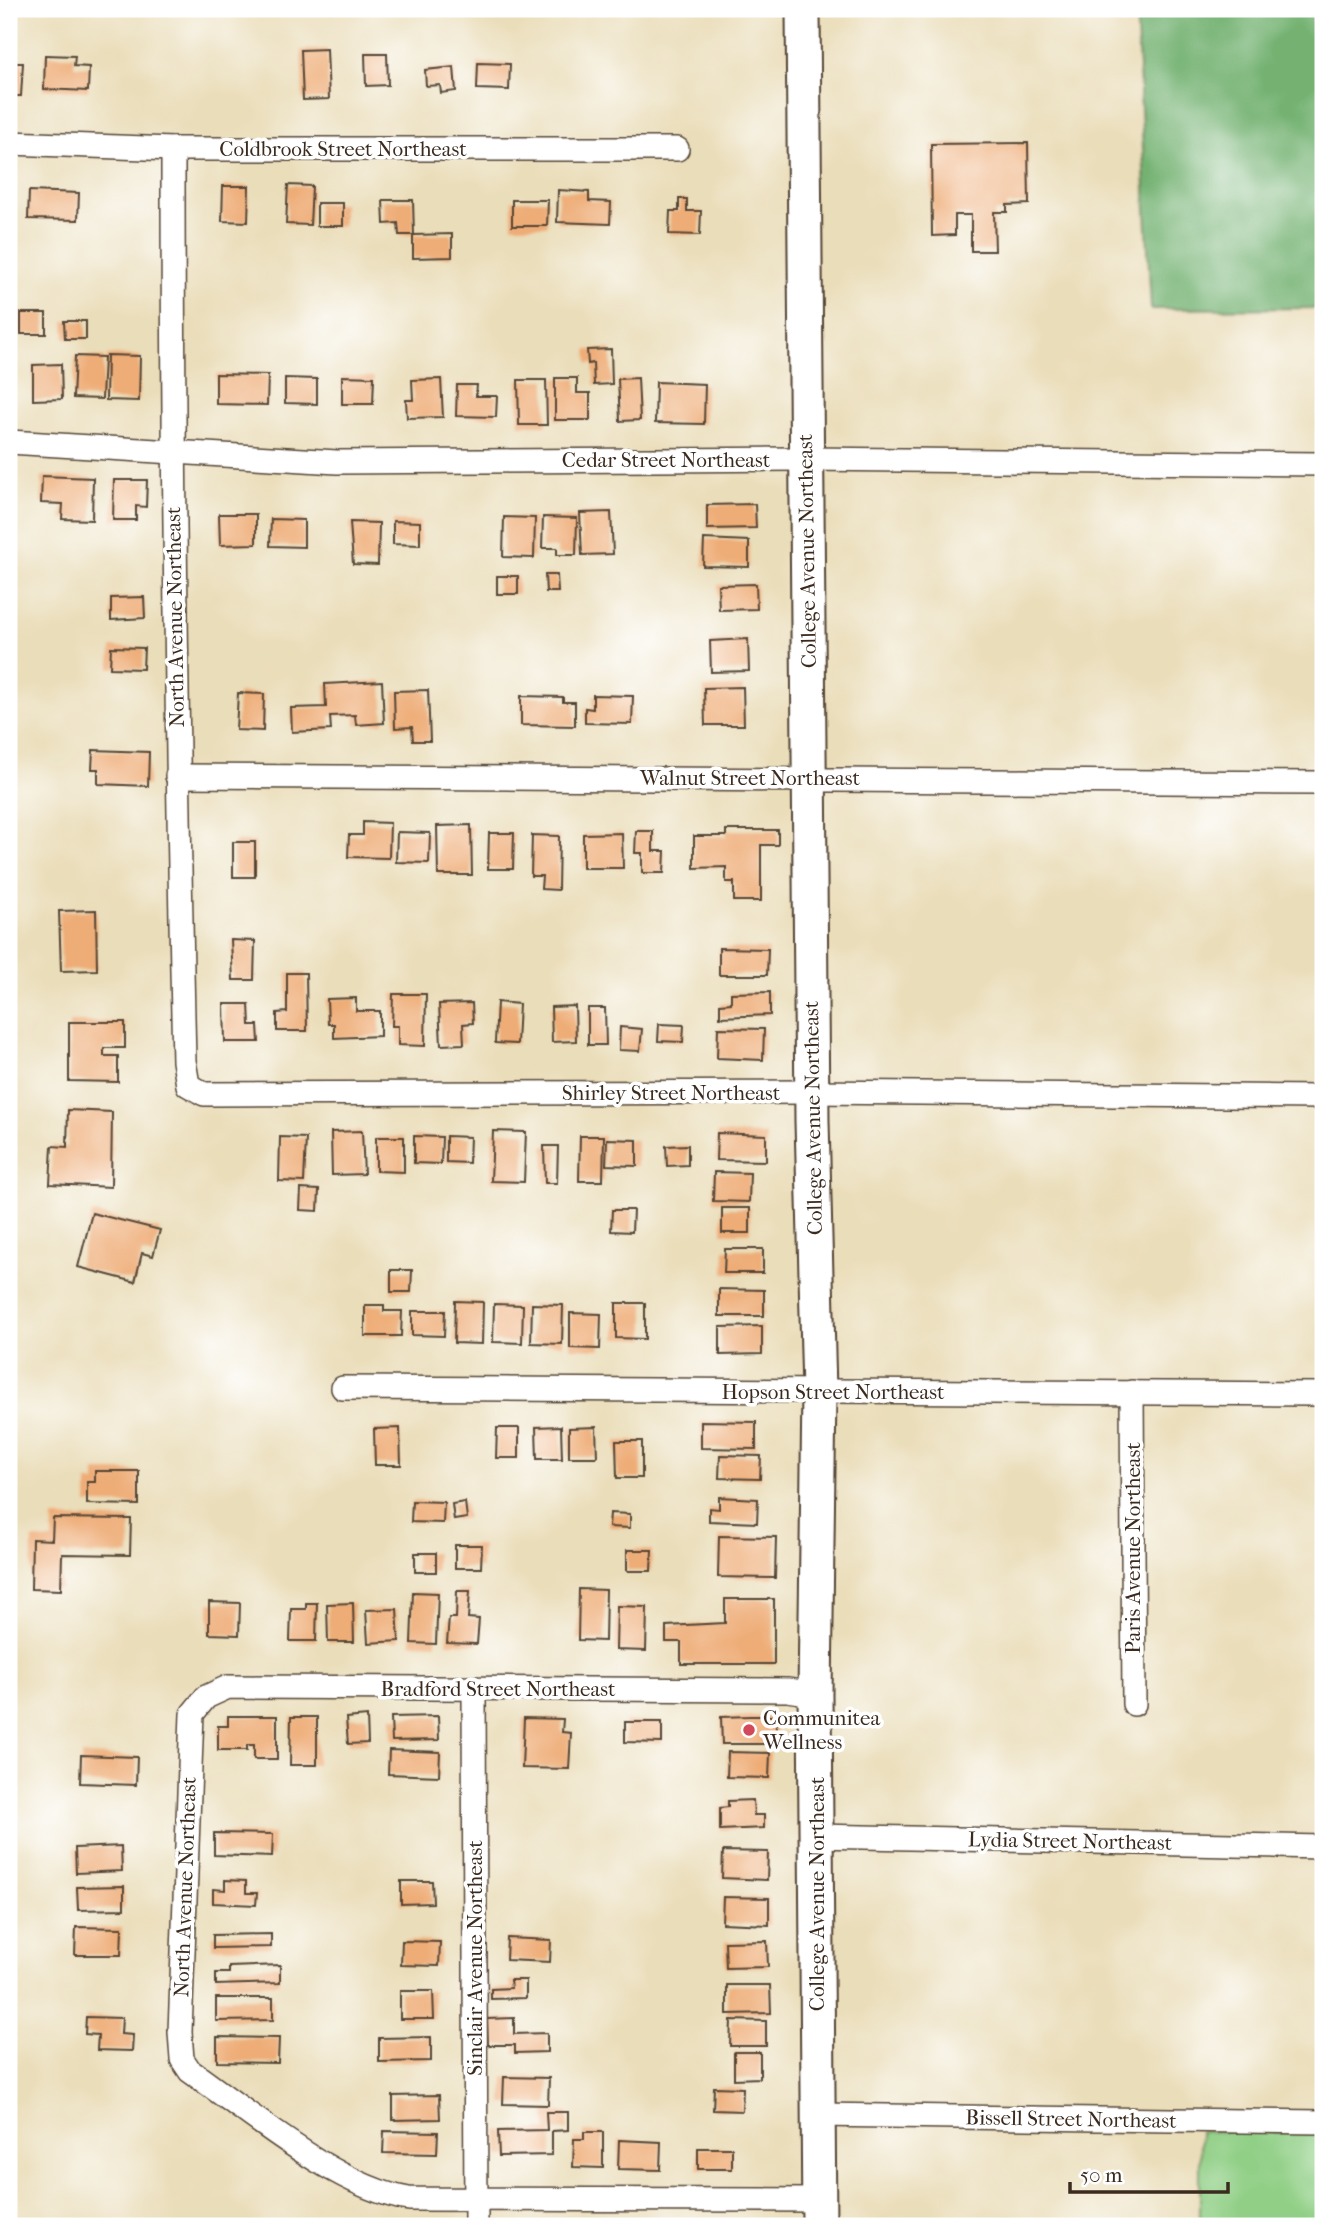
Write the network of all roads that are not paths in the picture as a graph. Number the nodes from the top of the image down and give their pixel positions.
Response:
1 (803, 9) edge
2 (9, 143) edge
3 (173, 149) junction
4 (677, 149) dead end
5 (9, 442) edge
6 (172, 451) junction
7 (806, 459) junction
8 (1323, 464) edge
9 (177, 776) junction
10 (809, 778) junction
11 (1323, 783) edge
12 (188, 1085) joint
13 (812, 1093) junction
14 (1323, 1097) edge
15 (342, 1388) dead end
16 (819, 1392) junction
17 (1132, 1392) junction
18 (1323, 1394) edge
19 (474, 1689) junction
20 (815, 1694) junction
21 (1134, 1704) dead end
22 (192, 1714) joint
23 (816, 1836) junction
24 (1323, 1847) edge
25 (818, 2115) junction
26 (1323, 2122) edge
27 (476, 2199) junction
28 (818, 2213) edge
29 (476, 2226) edge

1 - 7 main road, College Avenue Northeast
2 - 3 street, Coldbrook Street Northeast
3 - 4 street, Coldbrook Street Northeast
3 - 6 street, North Avenue Northeast
5 - 6 street, Cedar Street Northeast
6 - 7 street, Cedar Street Northeast
6 - 9 street, North Avenue Northeast
7 - 8 street, Cedar Street Northeast
7 - 10 main road, College Avenue Northeast
9 - 10 street, Walnut Street Northeast
9 - 12 street, North Avenue Northeast
10 - 11 street, Walnut Street Northeast
10 - 13 main road, College Avenue Northeast
12 - 13 street, Shirley Street Northeast
13 - 14 street, Shirley Street Northeast
13 - 16 main road, College Avenue Northeast
15 - 16 street, Hopson Street Northeast
16 - 17 street, Hopson Street Northeast
16 - 20 main road, College Avenue Northeast
17 - 18 street, Hopson Street Northeast
17 - 21 street, Paris Avenue Northeast
19 - 20 street, Bradford Street Northeast
19 - 22 street, Bradford Street Northeast
19 - 27 street, Sinclair Avenue Northeast
20 - 23 main road, College Avenue Northeast
22 - 27 street, North Avenue Northeast
23 - 24 street, Lydia Street Northeast
23 - 25 main road, College Avenue Northeast
25 - 26 street, Bissell Street Northeast
25 - 28 main road, College Avenue Northeast
27 - 28 street
27 - 29 street, Sinclair Avenue Northeast

